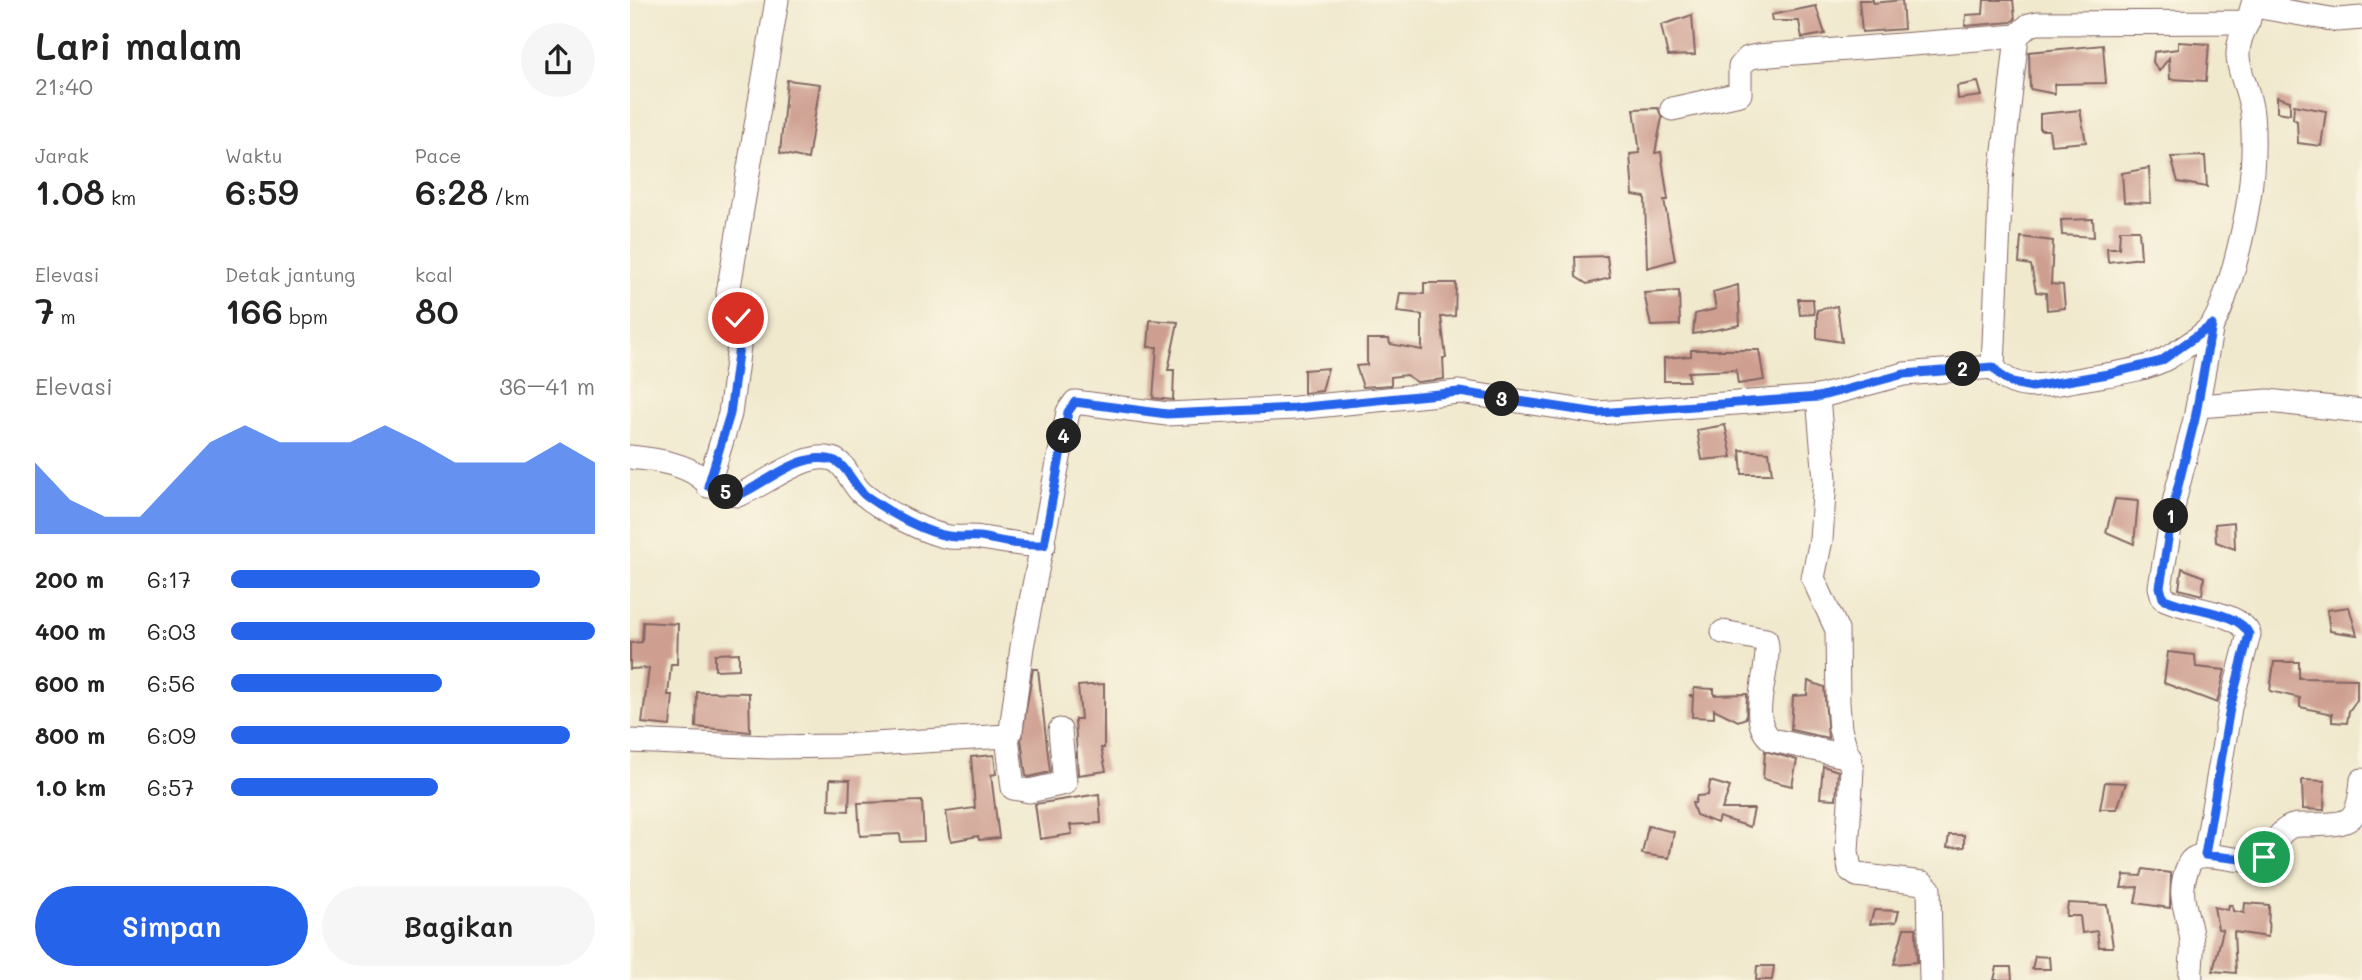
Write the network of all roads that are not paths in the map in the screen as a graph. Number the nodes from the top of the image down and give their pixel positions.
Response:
1 (777, 0) edge
2 (2252, 9) edge
3 (2362, 18) edge
4 (2017, 36) junction
5 (1672, 109) dead end
6 (2212, 325) junction
7 (1993, 367) junction
8 (1818, 397) junction
9 (2198, 405) junction
10 (2362, 411) edge
11 (630, 457) edge
12 (708, 486) junction
13 (1044, 545) junction
14 (1723, 632) dead end
15 (1060, 730) dead end
16 (1007, 736) junction
17 (630, 741) edge
18 (1850, 757) junction
19 (2362, 780) edge
20 (2205, 855) junction
21 (1931, 980) edge
22 (2191, 980) edge

1 - 12 street
2 - 3 street
2 - 4 street
2 - 6 street
4 - 5 street
4 - 7 street
6 - 7 street
6 - 9 street
7 - 8 street
8 - 13 street
8 - 18 street
9 - 10 street
9 - 20 street
11 - 12 street
12 - 13 street
13 - 16 street
14 - 18 street
15 - 16 street
16 - 17 street
18 - 21 street
19 - 20 street
20 - 22 street

